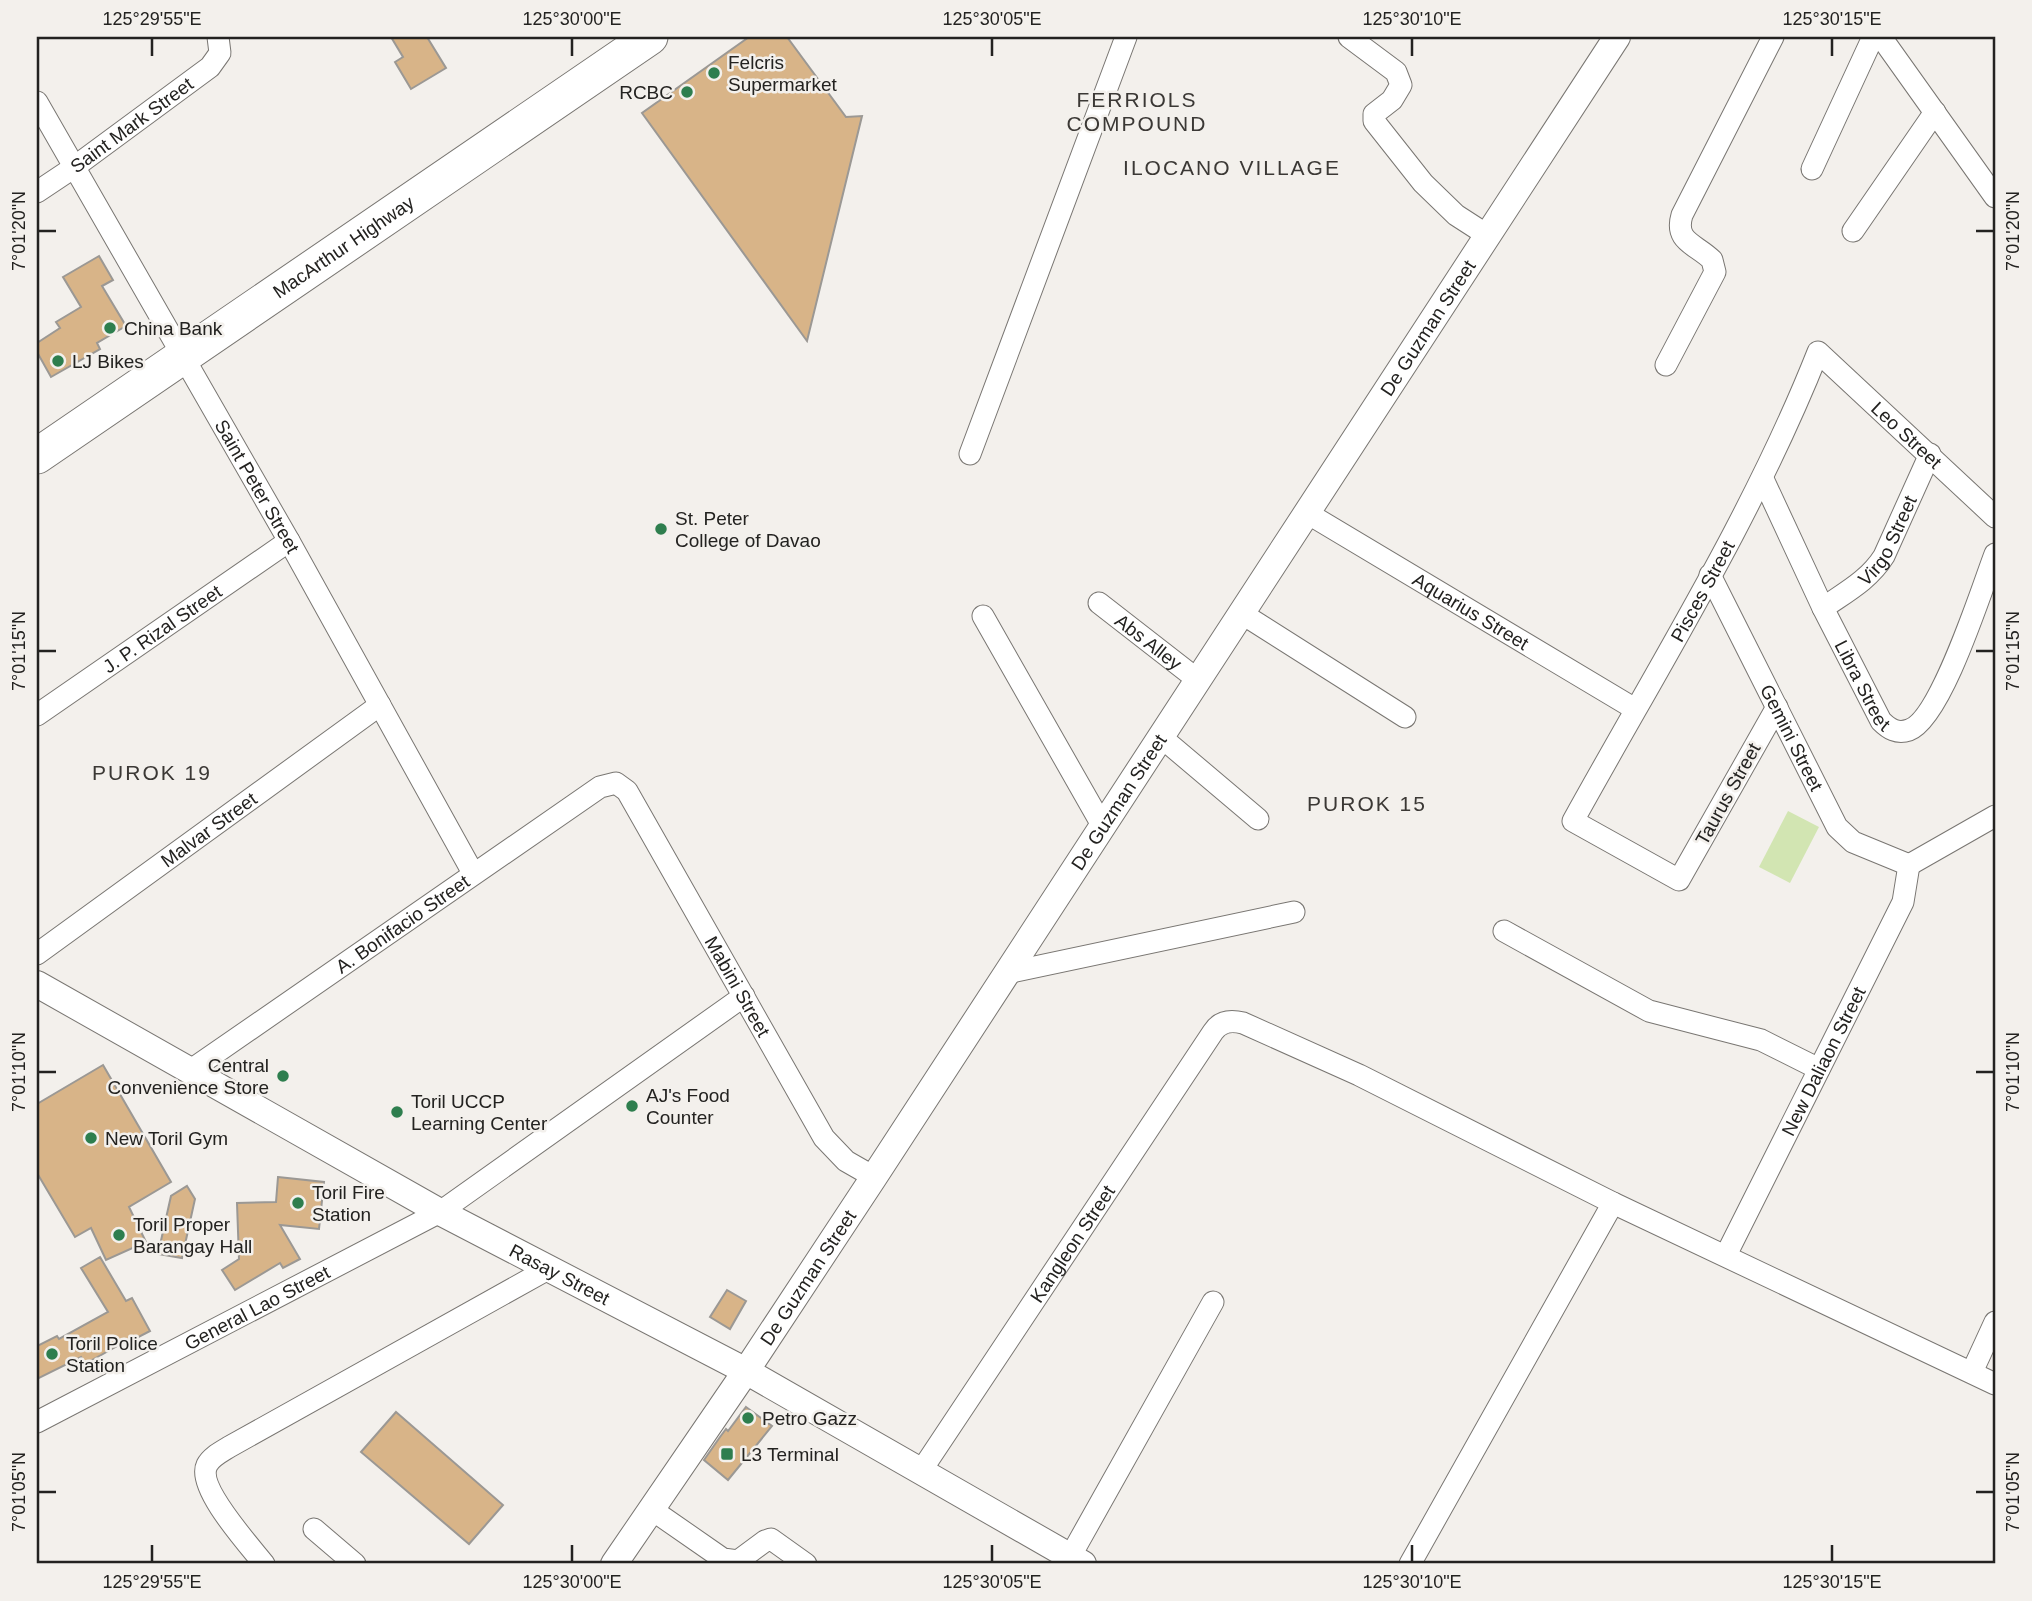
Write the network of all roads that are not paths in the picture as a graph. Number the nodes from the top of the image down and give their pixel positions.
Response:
1 (650, 37) edge
2 (1126, 37) edge
3 (1349, 37) edge
4 (1617, 37) edge
5 (1773, 37) edge
6 (1873, 37) edge
7 (1881, 37) edge
8 (219, 45) edge
9 (37, 102) edge
10 (1935, 112) junction
11 (74, 168) junction
12 (1812, 169) dead end
13 (37, 192) edge
14 (1995, 197) edge
15 (1853, 231) dead end
16 (1488, 235) junction
17 (1818, 352) joint
18 (182, 357) junction
19 (1666, 365) dead end
20 (970, 454) dead end
21 (1930, 454) junction
22 (37, 456) edge
23 (1763, 479) junction
24 (1307, 513) junction
25 (1995, 517) edge
26 (289, 541) junction
27 (1995, 554) edge
28 (1710, 575) junction
29 (1099, 603) dead end
30 (1823, 608) junction
31 (1241, 613) junction
32 (983, 616) dead end
33 (1198, 680) junction
34 (380, 705) junction
35 (1777, 708) junction
36 (1635, 709) junction
37 (37, 715) edge
38 (1405, 717) dead end
39 (1161, 737) junction
40 (616, 783) joint
41 (1995, 816) edge
42 (1258, 818) dead end
43 (1573, 821) joint
44 (1102, 825) junction
45 (1909, 865) junction
46 (473, 873) junction
47 (1294, 912) dead end
48 (1504, 930) dead end
49 (37, 954) edge
50 (1007, 973) junction
51 (37, 984) edge
52 (744, 996) junction
53 (1819, 1069) junction
54 (191, 1070) junction
55 (874, 1177) junction
56 (1613, 1203) junction
57 (440, 1212) junction
58 (1726, 1255) junction
59 (548, 1269) junction
60 (1213, 1302) dead end
61 (1995, 1322) edge
62 (746, 1371) junction
63 (1972, 1373) junction
64 (1995, 1384) edge
65 (37, 1422) edge
66 (921, 1471) junction
67 (651, 1509) junction
68 (314, 1529) dead end
69 (1077, 1561) edge
70 (264, 1564) edge
71 (355, 1564) edge
72 (614, 1564) edge
73 (806, 1564) edge
74 (1410, 1564) edge

1 - 18 highway, MacArthur Highway
2 - 20 street
3 - 16 street
4 - 16 street, De Guzman Street
5 - 19 street
6 - 12 street
7 - 10 street
8 - 11 street, Saint Mark Street
9 - 11 street, Saint Peter Street
10 - 14 street
10 - 15 street
11 - 13 street, Saint Mark Street
11 - 18 street, Saint Peter Street
16 - 24 street, De Guzman Street
17 - 21 street, Leo Street
17 - 23 street, Pisces Street
18 - 22 highway, MacArthur Highway
18 - 26 street, Saint Peter Street
21 - 25 street, Leo Street
21 - 30 street, Virgo Street
23 - 28 street, Pisces Street
23 - 30 street, Libra Street
24 - 31 street, De Guzman Street
24 - 36 street, Aquarius Street
26 - 34 street, Saint Peter Street
26 - 37 street, J. P. Rizal Street
27 - 30 street, Libra Street
28 - 35 street, Gemini Street
28 - 36 street, Pisces Street
29 - 33 street, Abs Alley
31 - 33 street, De Guzman Street
31 - 38 street
32 - 44 street
33 - 39 street, De Guzman Street
34 - 46 street, Saint Peter Street
34 - 49 street, Malvar Street
35 - 43 street, Taurus Street
35 - 45 street, Gemini Street
36 - 43 street, Pisces Street
39 - 42 street
39 - 44 street, De Guzman Street
40 - 46 street, A. Bonifacio Street
40 - 52 street, Mabini Street
41 - 45 street
44 - 50 street, De Guzman Street
45 - 53 street, New Daliaon Street
46 - 54 street, A. Bonifacio Street
47 - 50 street
48 - 53 street
50 - 55 street, De Guzman Street
51 - 54 street, Rasay Street
52 - 55 street, Mabini Street
52 - 57 street, General Lao Street
53 - 58 street, New Daliaon Street
54 - 57 street, Rasay Street
55 - 62 street, De Guzman Street
56 - 58 street
56 - 66 street, Kangleon Street
56 - 74 street
57 - 59 street, Rasay Street
57 - 65 street, General Lao Street
58 - 63 street
59 - 62 street, Rasay Street
59 - 70 street
60 - 69 street
61 - 63 street
62 - 66 street, Rasay Street
62 - 67 street, De Guzman Street
63 - 64 street
66 - 69 street, Rasay Street
67 - 72 street, De Guzman Street
67 - 73 street
68 - 71 street

